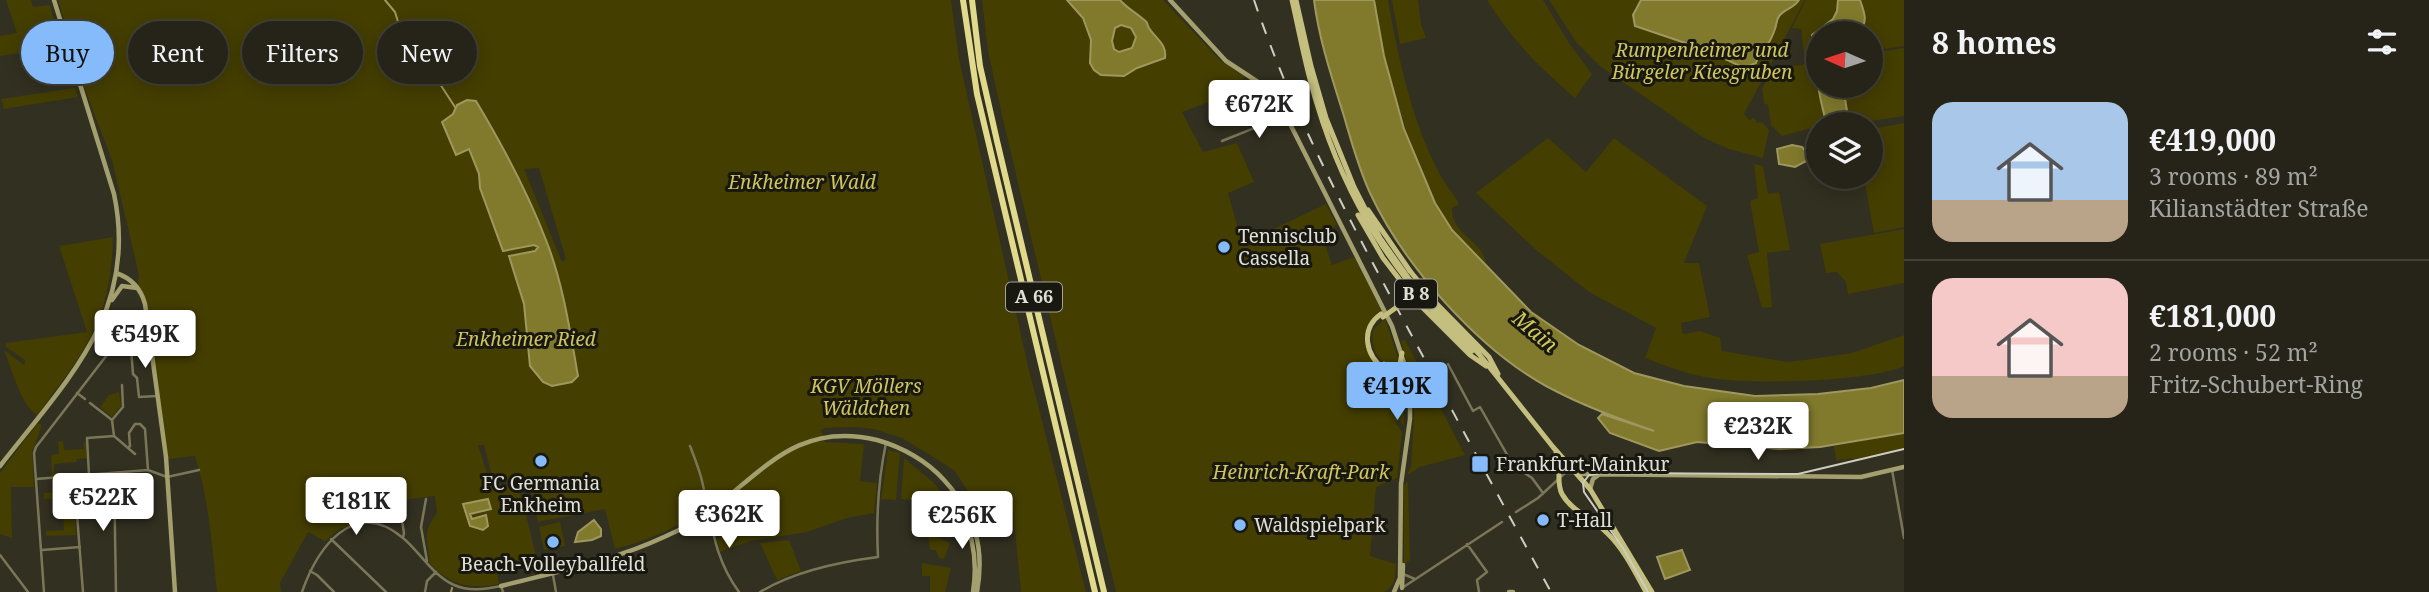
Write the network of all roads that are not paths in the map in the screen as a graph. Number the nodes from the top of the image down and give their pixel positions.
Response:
1 (54, 0) edge
2 (963, 0) edge
3 (972, 0) edge
4 (1170, 0) edge
5 (1294, 0) edge
6 (1264, 86) junction
7 (1235, 101) dead end
8 (1287, 115) junction
9 (1222, 141) dead end
10 (1346, 183) junction
11 (1354, 187) junction
12 (116, 273) junction
13 (137, 288) junction
14 (1418, 291) junction
15 (1426, 292) junction
16 (1405, 300) junction
17 (1418, 303) junction
18 (107, 310) junction
19 (131, 348) junction
20 (151, 350) junction
21 (1402, 353) junction
22 (132, 355) junction
23 (1448, 364) dead end
24 (1490, 368) junction
25 (1394, 372) junction
26 (1407, 372) junction
27 (1501, 380) junction
28 (1409, 384) junction
29 (122, 385) dead end
30 (77, 393) junction
31 (157, 396) junction
32 (85, 399) dead end
33 (90, 403) dead end
34 (112, 420) junction
35 (114, 436) junction
36 (886, 443) junction
37 (690, 446) dead end
38 (1553, 447) junction
39 (128, 448) junction
40 (135, 454) dead end
41 (0, 466) edge
42 (1904, 467) edge
43 (148, 470) junction
44 (200, 470) dead end
45 (1892, 470) junction
46 (114, 473) junction
47 (1576, 474) junction
48 (1605, 474) junction
49 (89, 475) junction
50 (74, 476) junction
51 (167, 477) junction
52 (1560, 477) junction
53 (36, 479) junction
54 (1549, 488) junction
55 (1590, 489) junction
56 (1544, 493) junction
57 (1561, 493) junction
58 (426, 499) dead end
59 (1516, 512) dead end
60 (708, 513) junction
61 (401, 514) dead end
62 (1605, 514) junction
63 (1594, 520) junction
64 (1502, 522) dead end
65 (403, 538) junction
66 (1904, 538) edge
67 (331, 539) junction
68 (1467, 544) junction
69 (80, 547) junction
70 (42, 550) junction
71 (0, 555) edge
72 (427, 563) junction
73 (310, 571) junction
74 (436, 572) junction
75 (553, 573) junction
76 (1401, 576) junction
77 (1415, 579) junction
78 (501, 586) junction
79 (1403, 590) edge
80 (28, 592) edge
81 (44, 592) edge
82 (83, 592) edge
83 (116, 592) edge
84 (175, 592) edge
85 (302, 592) edge
86 (334, 592) edge
87 (386, 592) edge
88 (425, 592) edge
89 (503, 592) edge
90 (556, 592) edge
91 (739, 592) edge
92 (760, 592) edge
93 (975, 592) edge
94 (1095, 592) edge
95 (1104, 592) edge
96 (1395, 592) edge
97 (1479, 592) edge
98 (1646, 592) edge
99 (1652, 592) edge

1 - 12 street
2 - 94 highway, A 66
3 - 95 highway, A 66
4 - 6 street
5 - 10 main road, B 8
5 - 11 main road, B 8
6 - 7 street
6 - 8 street
8 - 9 street
8 - 21 street
10 - 16 main road
10 - 24 main road, B 8
11 - 14 main road, bridge
11 - 24 main road, B 8
12 - 13 street
12 - 18 street
13 - 18 street
13 - 20 street
14 - 15 main road, bridge
14 - 16 main road, bridge
15 - 17 main road, bridge
15 - 27 main road
16 - 17 main road, bridge
16 - 25 main road, bridge
17 - 24 main road
18 - 41 street
19 - 20 street
19 - 22 street
19 - 30 street
20 - 22 street
20 - 31 street
21 - 25 main road
21 - 26 street
22 - 31 street
23 - 56 street
24 - 27 main road, B 8
25 - 26 main road
25 - 28 main road
26 - 28 street
27 - 38 main road, B 8
28 - 76 street
29 - 34 street
30 - 32 street
30 - 53 street
31 - 51 street
33 - 34 street
34 - 35 street
35 - 39 street
35 - 49 street
36 - 60 street
36 - 92 street
36 - 93 street
37 - 60 street
38 - 47 main road, B 8
38 - 52 main road, B 8
39 - 40 street
39 - 43 street
42 - 45 street
43 - 46 street
43 - 51 street
44 - 51 street
45 - 48 street
45 - 66 street
46 - 49 street
46 - 83 street
47 - 48 street
47 - 52 street
47 - 55 main road, B 8
48 - 55 street
49 - 50 street
50 - 53 street
50 - 69 street
51 - 84 street
52 - 54 street
52 - 57 main road, B 8
53 - 70 street
54 - 56 street
54 - 57 street
55 - 62 main road, B 8
56 - 59 street
57 - 63 main road
58 - 72 street
60 - 75 street
60 - 91 street
61 - 65 street
62 - 63 main road
62 - 99 main road, B 8
63 - 98 main road
64 - 68 street
65 - 67 street
65 - 72 street
67 - 73 street
67 - 87 street
68 - 77 street
68 - 97 street
69 - 70 street
69 - 82 street
70 - 81 street
71 - 80 street
72 - 74 street
73 - 85 street
73 - 86 street
74 - 78 street
74 - 88 street
75 - 78 street
75 - 90 street
76 - 77 street
76 - 79 street
76 - 96 street
77 - 79 street
78 - 89 street
79 - 96 street

